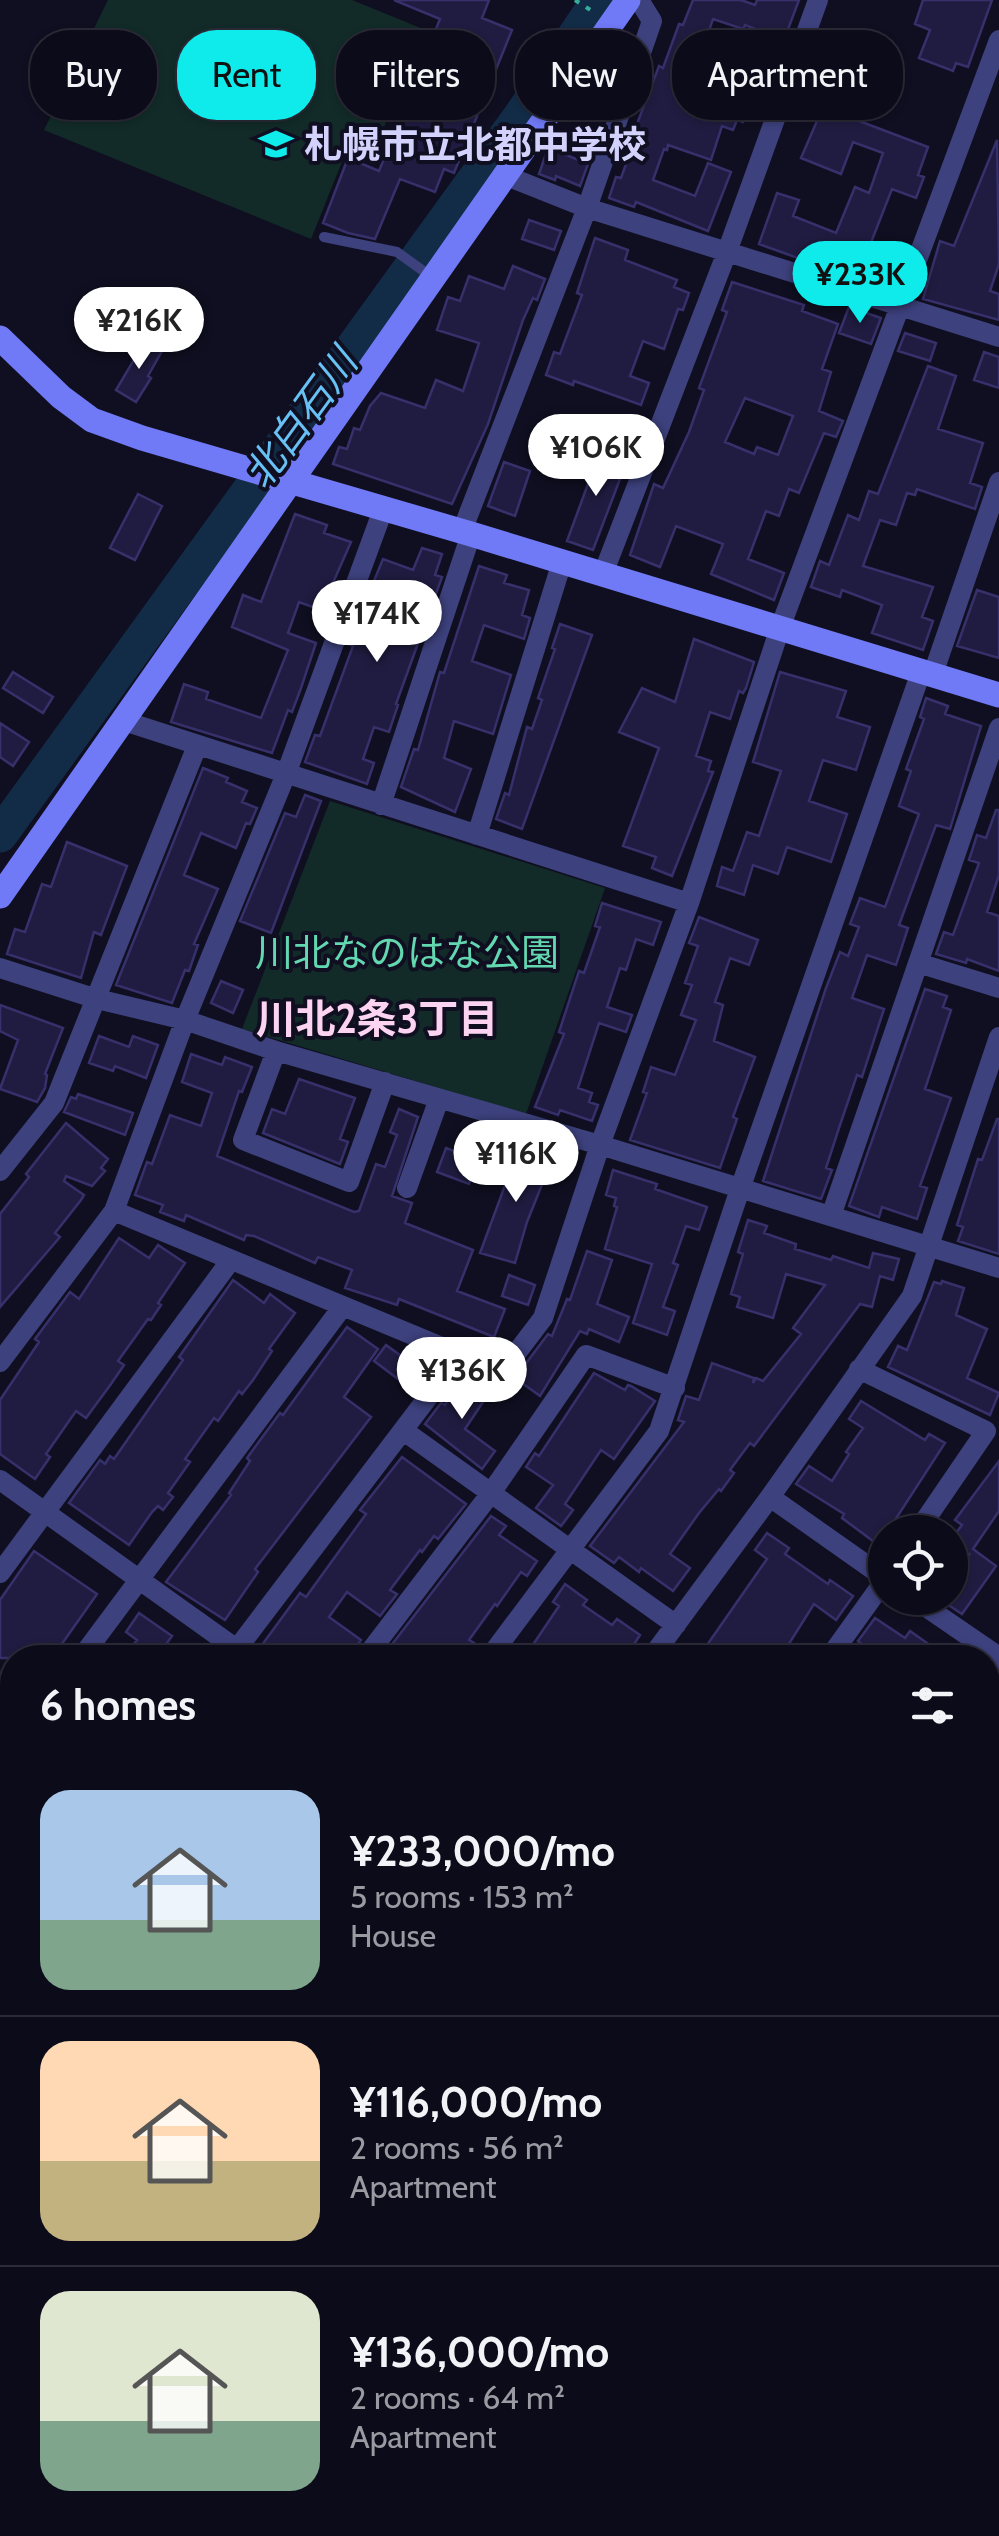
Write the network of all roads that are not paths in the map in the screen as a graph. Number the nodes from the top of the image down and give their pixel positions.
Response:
1 (628, 0) edge
2 (639, 0) edge
3 (818, 0) edge
4 (999, 40) edge
5 (504, 175) junction
6 (587, 208) junction
7 (324, 236) dead end
8 (727, 252) junction
9 (427, 274) junction
10 (901, 304) junction
11 (999, 337) edge
12 (0, 338) edge
13 (284, 479) junction
14 (999, 482) edge
15 (384, 508) junction
16 (467, 532) junction
17 (562, 562) junction
18 (602, 574) junction
19 (780, 628) junction
20 (927, 673) junction
21 (999, 696) edge
22 (124, 721) junction
23 (999, 728) edge
24 (197, 746) junction
25 (286, 774) junction
26 (381, 804) junction
27 (477, 835) junction
28 (0, 896) edge
29 (689, 903) junction
30 (918, 963) junction
31 (0, 968) edge
32 (999, 988) edge
33 (97, 999) junction
34 (186, 1020) junction
35 (999, 1038) edge
36 (276, 1051) junction
37 (384, 1082) junction
38 (440, 1099) junction
39 (600, 1146) junction
40 (0, 1170) edge
41 (406, 1188) dead end
42 (740, 1189) junction
43 (114, 1211) junction
44 (831, 1216) junction
45 (928, 1248) junction
46 (230, 1260) junction
47 (999, 1268) edge
48 (343, 1306) junction
49 (460, 1354) junction
50 (0, 1362) edge
51 (859, 1369) junction
52 (675, 1388) junction
53 (404, 1431) junction
54 (0, 1480) edge
55 (491, 1493) junction
56 (770, 1497) junction
57 (46, 1512) junction
58 (929, 1515) edge
59 (571, 1550) junction
60 (868, 1567) edge
61 (0, 1573) edge
62 (138, 1578) junction
63 (868, 1603) edge
64 (937, 1615) edge
65 (676, 1625) junction
66 (90, 1645) edge
67 (225, 1645) edge
68 (245, 1645) edge
69 (376, 1645) edge
70 (499, 1645) edge
71 (661, 1645) edge
72 (838, 1645) edge
73 (980, 1645) edge

1 - 5 street
2 - 6 street
3 - 8 street
4 - 10 street
5 - 6 street
5 - 9 street
6 - 8 street
6 - 16 street
7 - 9 lane
8 - 10 street
8 - 18 street
9 - 13 street
10 - 11 street
10 - 19 street
12 - 13 street
13 - 15 street
13 - 22 street
14 - 20 street
15 - 16 street
15 - 25 street
16 - 17 street
16 - 26 street
17 - 18 street
17 - 27 street
18 - 19 street
19 - 20 street
19 - 29 street
20 - 21 street
20 - 42 street
22 - 24 street
22 - 28 street
23 - 30 street
24 - 25 street
24 - 33 street
25 - 26 street
25 - 34 street
26 - 27 street
27 - 29 street
29 - 39 street
30 - 32 street
30 - 44 street
31 - 33 street
33 - 34 street
33 - 40 street
34 - 36 street
34 - 43 street
35 - 45 street
36 - 37 street
36 - 37 street
37 - 38 street
38 - 39 street
38 - 41 street
39 - 42 street
39 - 49 street
42 - 44 street
42 - 52 street
43 - 46 street
43 - 50 street
44 - 45 street
45 - 47 street
45 - 51 street
46 - 48 street
46 - 57 street
48 - 49 street
48 - 62 street
49 - 53 street
51 - 56 street
51 - 58 street
52 - 55 street
52 - 59 street
53 - 55 street
53 - 68 street
54 - 57 street
55 - 59 street
55 - 69 street
56 - 60 street
56 - 65 street
57 - 61 street
57 - 62 street
59 - 65 street
59 - 70 street
62 - 66 street
62 - 67 street
63 - 72 street
64 - 73 street
65 - 71 street

